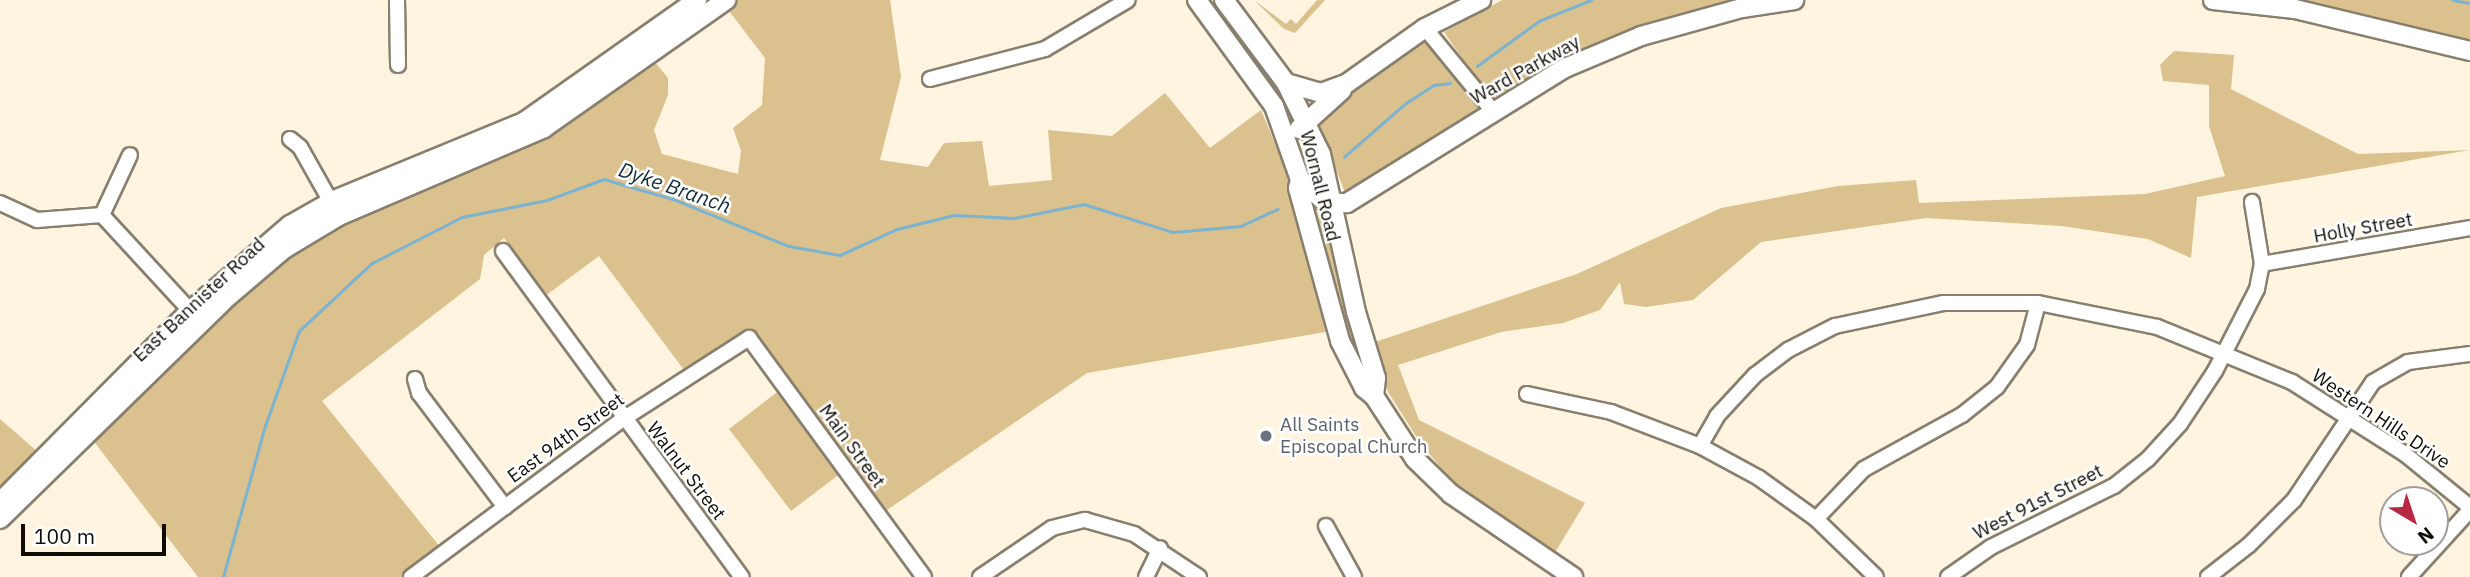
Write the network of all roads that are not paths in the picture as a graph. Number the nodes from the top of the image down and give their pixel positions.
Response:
1 (397, 0) edge
2 (697, 0) edge
3 (726, 0) edge
4 (1128, 0) edge
5 (1197, 0) edge
6 (1224, 0) edge
7 (1481, 0) edge
8 (1794, 0) edge
9 (2213, 0) edge
10 (1425, 28) junction
11 (2470, 51) edge
12 (398, 65) dead end
13 (930, 79) dead end
14 (1286, 83) junction
15 (1346, 84) junction
16 (568, 102) junction
17 (1492, 110) junction
18 (1305, 120) junction
19 (290, 139) dead end
20 (1290, 146) junction
21 (130, 155) dead end
22 (1300, 180) junction
23 (2252, 202) dead end
24 (0, 203) edge
25 (1335, 206) junction
26 (336, 209) junction
27 (102, 215) junction
28 (2470, 229) edge
29 (503, 251) dead end
30 (2262, 264) junction
31 (2038, 303) junction
32 (196, 317) junction
33 (749, 338) joint
34 (2225, 352) junction
35 (2470, 354) edge
36 (415, 379) dead end
37 (1527, 394) dead end
38 (1374, 396) junction
39 (2349, 416) junction
40 (623, 419) junction
41 (1700, 446) junction
42 (0, 502) edge
43 (505, 507) junction
44 (2470, 509) edge
45 (0, 519) edge
46 (1816, 519) junction
47 (1325, 526) dead end
48 (1160, 548) junction
49 (1562, 574) edge
50 (411, 577) edge
51 (742, 577) edge
52 (924, 577) edge
53 (980, 577) edge
54 (1146, 577) edge
55 (1199, 577) edge
56 (1354, 577) edge
57 (1876, 577) edge
58 (1948, 577) edge
59 (2207, 577) edge
60 (2409, 577) edge

1 - 12 street
2 - 16 main road
3 - 16 main road
4 - 13 street
5 - 20 main road, Wornall Road
6 - 14 main road, Wornall Road
7 - 10 main road
8 - 17 main road, Ward Parkway
9 - 11 main road
10 - 15 main road
10 - 17 street
14 - 15 main road
14 - 18 main road, Wornall Road
15 - 18 main road
16 - 26 main road, East Bannister Road
17 - 25 main road, Ward Parkway
18 - 20 main road
18 - 25 main road, Wornall Road
19 - 26 street
20 - 22 main road, Wornall Road
21 - 27 street
22 - 25 main road
22 - 38 main road, Wornall Road
23 - 30 street, West 91st Street
24 - 27 street
25 - 38 main road, Wornall Road
26 - 32 main road, East Bannister Road
27 - 32 street
28 - 30 street, Holly Street
29 - 40 street, Walnut Street
30 - 34 street, West 91st Street
31 - 34 street, Western Hills Drive
31 - 41 street, Western Hills Drive
31 - 46 street
32 - 42 main road, East Bannister Road
32 - 45 main road, East Bannister Road
33 - 40 street, East 94th Street
33 - 52 street, Main Street
34 - 39 street, Western Hills Drive
34 - 58 street, West 91st Street
35 - 39 street
36 - 43 street
37 - 41 street
38 - 49 main road, Wornall Road
39 - 44 street, Western Hills Drive
39 - 59 street
40 - 43 street, East 94th Street
40 - 51 street, Walnut Street
41 - 46 street
43 - 50 street, East 94th Street
44 - 60 street
46 - 57 street
47 - 56 street
48 - 53 street
48 - 54 street
48 - 55 street

